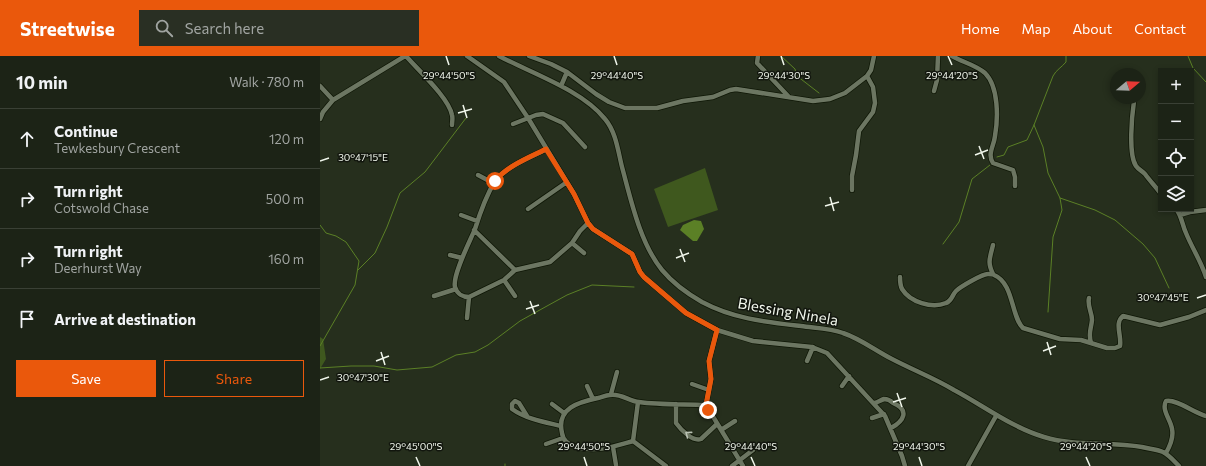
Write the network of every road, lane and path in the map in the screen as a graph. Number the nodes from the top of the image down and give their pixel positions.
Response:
1 (405, 56) edge
2 (467, 56) edge
3 (499, 56) edge
4 (530, 56) edge
5 (758, 56) edge
6 (874, 56) edge
7 (938, 56) edge
8 (952, 56) edge
9 (567, 72) junction
10 (867, 76) junction
11 (320, 86) edge
12 (561, 86) junction
13 (934, 91) dead end
14 (789, 97) junction
15 (333, 100) junction
16 (1134, 104) edge
17 (528, 118) junction
18 (320, 119) edge
19 (513, 124) dead end
20 (452, 125) dead end
21 (585, 147) dead end
22 (546, 149) junction
23 (478, 175) dead end
24 (567, 182) junction
25 (493, 183) junction
26 (1015, 186) dead end
27 (852, 190) dead end
28 (1158, 190) edge
29 (528, 209) dead end
30 (1206, 210) edge
31 (1178, 212) edge
32 (461, 215) dead end
33 (1180, 215) junction
34 (477, 220) junction
35 (588, 223) junction
36 (474, 230) junction
37 (572, 243) junction
38 (993, 245) dead end
39 (584, 254) dead end
40 (450, 255) dead end
41 (462, 258) junction
42 (515, 270) junction
43 (993, 274) junction
44 (900, 277) dead end
45 (1206, 277) edge
46 (504, 280) junction
47 (456, 289) junction
48 (434, 296) dead end
49 (514, 296) dead end
50 (469, 297) junction
51 (1089, 298) dead end
52 (1206, 310) edge
53 (467, 318) dead end
54 (717, 330) junction
55 (1092, 343) junction
56 (813, 347) junction
57 (807, 361) dead end
58 (617, 372) dead end
59 (849, 376) junction
60 (692, 384) dead end
61 (587, 386) dead end
62 (842, 386) dead end
63 (709, 390) junction
64 (611, 394) junction
65 (593, 399) junction
66 (638, 402) junction
67 (875, 403) junction
68 (552, 404) dead end
69 (676, 404) junction
70 (706, 405) junction
71 (564, 413) junction
72 (884, 414) junction
73 (527, 416) dead end
74 (996, 416) junction
75 (1206, 416) edge
76 (872, 418) dead end
77 (735, 421) dead end
78 (717, 424) junction
79 (560, 426) junction
80 (891, 428) junction
81 (721, 430) junction
82 (564, 438) junction
83 (633, 441) junction
84 (546, 444) dead end
85 (613, 447) junction
86 (754, 450) dead end
87 (1166, 453) junction
88 (739, 460) junction
89 (616, 465) dead end
90 (666, 466) edge
91 (732, 466) edge
92 (743, 466) edge
93 (905, 466) edge
94 (968, 466) edge
95 (1179, 466) edge

1 - 15 street
1 - 20 street
2 - 17 street
3 - 12 street, Blessing Ninela
4 - 9 street
5 - 14 street
6 - 10 street
7 - 13 street
8 - 26 street
9 - 12 street
9 - 14 street
10 - 14 street
10 - 27 street
11 - 15 street
12 - 74 street, Blessing Ninela
15 - 18 street
16 - 28 street
17 - 19 street
17 - 21 street
17 - 22 street
22 - 24 street
22 - 25 street
23 - 25 street
24 - 29 street
24 - 35 street
25 - 34 street
30 - 33 street
31 - 33 street
32 - 34 street
33 - 45 street
34 - 36 street
35 - 37 street
35 - 54 street
36 - 41 street
36 - 42 street
37 - 39 street
37 - 42 street
38 - 43 street
40 - 41 street
41 - 47 street
42 - 46 street
43 - 44 street
43 - 55 street
46 - 49 street
46 - 50 street
47 - 48 street
47 - 50 street
50 - 53 street
51 - 55 street
52 - 55 street
54 - 56 street
54 - 63 street
56 - 57 street
56 - 59 street
58 - 64 street
59 - 62 street
59 - 67 street
60 - 63 street
61 - 65 street
63 - 70 street
64 - 65 street
64 - 66 street
65 - 71 street
66 - 69 street
66 - 83 street
67 - 72 street
67 - 80 street
68 - 71 street
69 - 70 street
78 -> 69 street
70 - 78 street
71 - 79 street
72 - 76 street
72 - 80 street
73 - 79 street
74 - 87 street, Blessing Ninela
74 - 94 street
75 - 87 street
77 - 81 street
78 - 81 street
79 - 82 street
80 - 93 street
81 - 88 street
82 - 84 street
82 - 85 street
83 - 85 street
83 - 90 street
85 - 89 street
86 - 88 street
87 - 95 street
88 - 91 street
88 - 92 street

